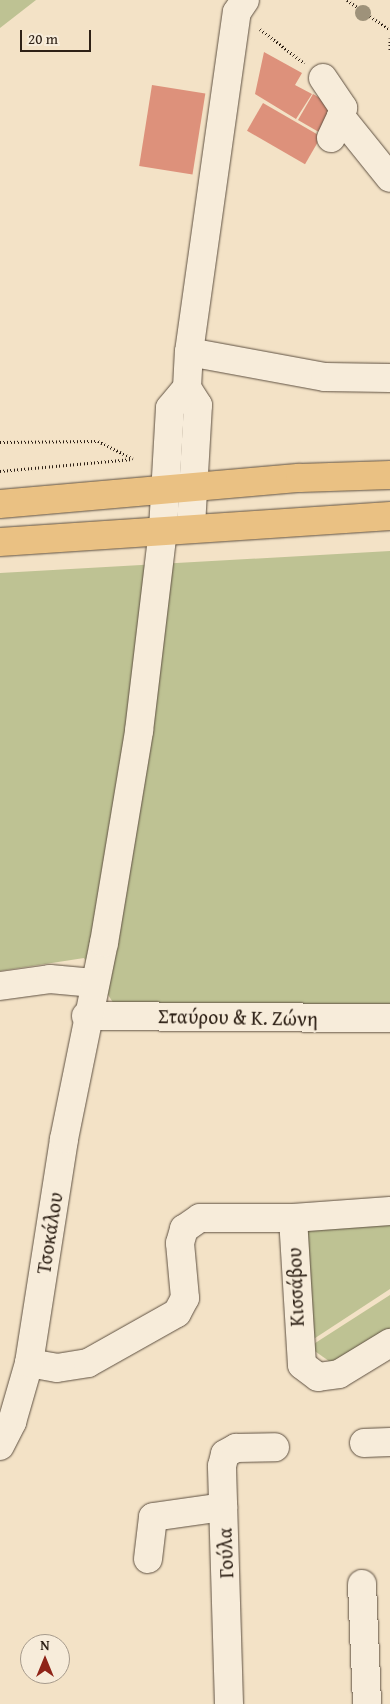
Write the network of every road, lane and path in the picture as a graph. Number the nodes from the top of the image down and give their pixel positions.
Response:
1 (348, 0) edge
2 (241, 6) edge
3 (390, 30) edge
4 (390, 38) edge
5 (390, 51) edge
6 (323, 78) joint
7 (390, 178) edge
8 (189, 352) junction
9 (390, 378) edge
10 (187, 388) junction
11 (0, 442) edge
12 (0, 471) edge
13 (390, 475) edge
14 (193, 486) junction
15 (163, 489) junction
16 (0, 504) edge
17 (390, 516) edge
18 (191, 526) junction
19 (162, 529) junction
20 (0, 542) edge
21 (94, 983) junction
22 (0, 986) edge
23 (86, 1016) junction
24 (390, 1018) edge
25 (390, 1211) edge
26 (293, 1218) junction
27 (390, 1343) edge
28 (29, 1363) junction
29 (0, 1446) edge
30 (275, 1447) dead end
31 (223, 1507) junction
32 (148, 1558) dead end
33 (362, 1584) dead end
34 (229, 1704) edge
35 (367, 1704) edge

1 - 3 path
2 - 6 path
2 - 8 street
4 - 5 path
6 - 7 street
8 - 9 street
8 - 10 street
10 - 14 street
10 - 15 street, Τσοκάλου
11 - 12 path
13 - 14 highway
14 - 15 highway
14 - 18 street
15 - 16 highway
15 - 19 street, Τσοκάλου
17 - 18 highway
18 - 19 highway
19 - 20 highway
19 - 21 street, Τσοκάλου
21 - 22 street
21 - 23 street, Τσοκάλου
23 - 24 street, Σταύρου & Κ. Ζώνη
23 - 28 street, Τσοκάλου
25 - 26 street
26 - 27 street, Κισσάβου
26 - 28 street
28 - 29 street, Τσοκάλου
30 - 31 street, Γούλα
31 - 32 street
31 - 34 street, Γούλα
33 - 35 street

